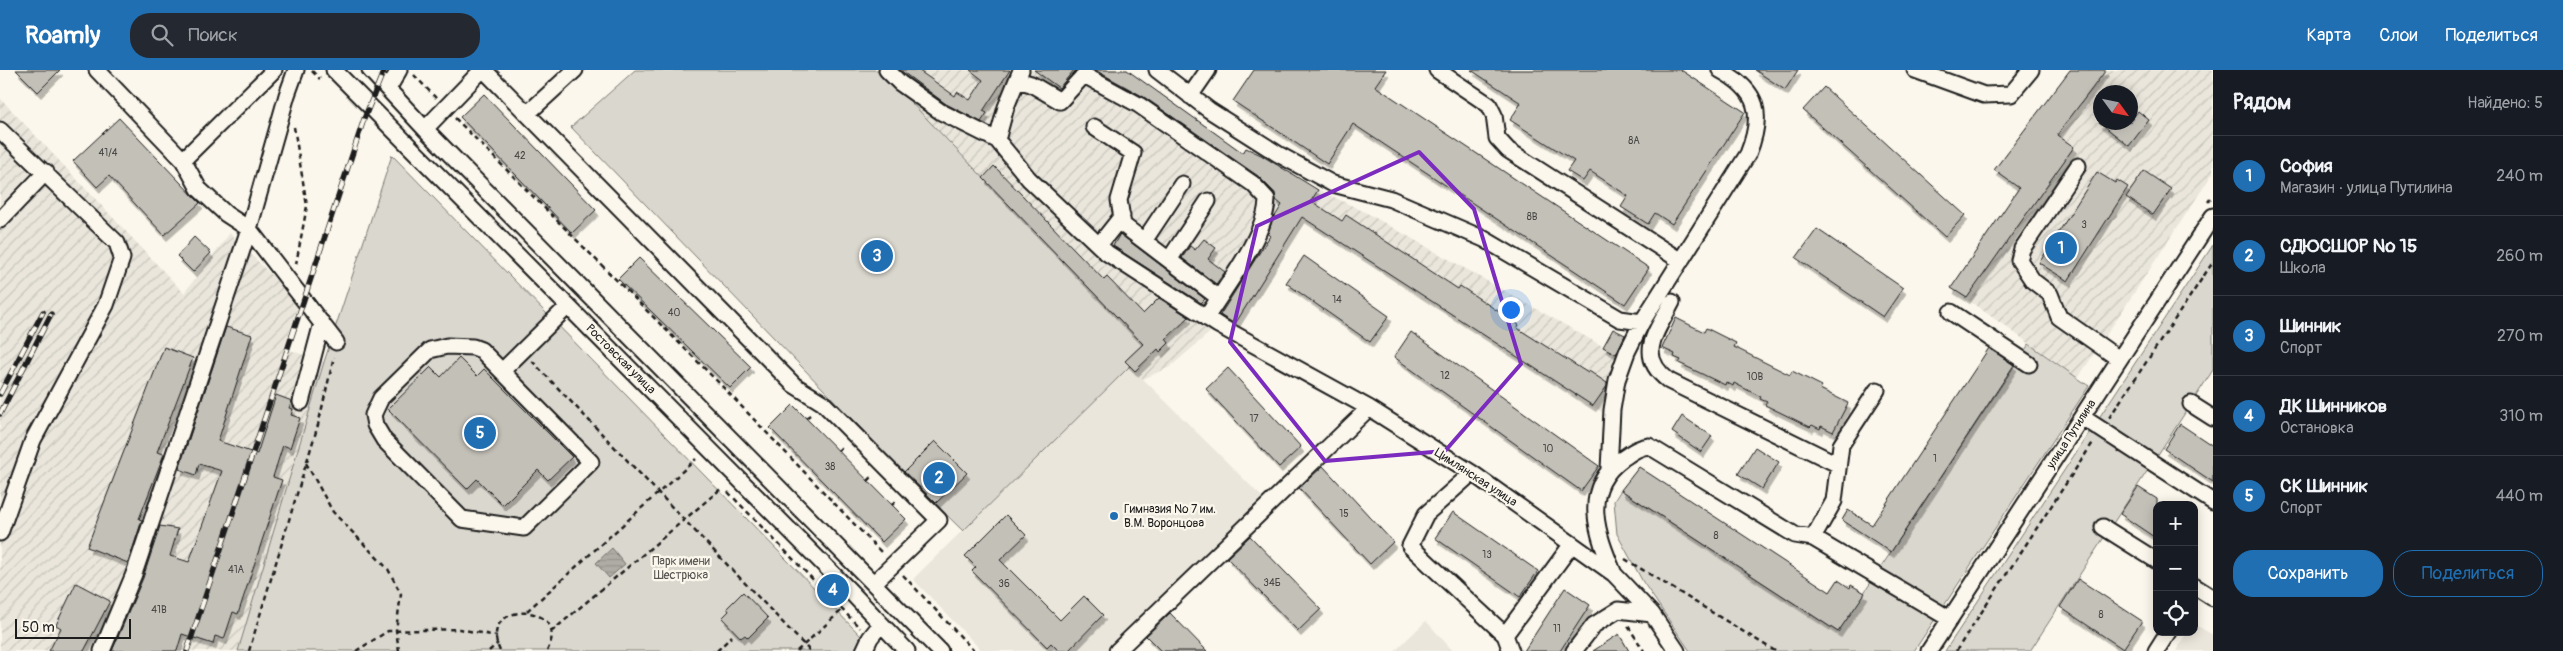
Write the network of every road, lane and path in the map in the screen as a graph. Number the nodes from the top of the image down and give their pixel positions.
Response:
1 (97, 70) edge
2 (274, 70) edge
3 (296, 70) edge
4 (334, 70) edge
5 (370, 70) edge
6 (399, 70) edge
7 (409, 70) edge
8 (483, 70) edge
9 (575, 70) edge
10 (887, 70) edge
11 (1157, 70) edge
12 (1208, 70) edge
13 (1437, 70) edge
14 (1720, 70) edge
15 (1915, 70) edge
16 (2031, 70) edge
17 (1019, 75) edge
18 (388, 89) junction
19 (1190, 96) junction
20 (446, 108) junction
21 (527, 114) junction
22 (293, 121) dead end
23 (1094, 128) dead end
24 (425, 129) junction
25 (0, 130) edge
26 (997, 140) junction
27 (183, 160) junction
28 (2078, 166) dead end
29 (46, 172) junction
30 (1182, 184) dead end
31 (1208, 201) dead end
32 (1122, 216) junction
33 (2213, 216) edge
34 (0, 220) edge
35 (249, 229) junction
36 (1144, 241) junction
37 (1099, 245) junction
38 (1169, 260) junction
39 (1681, 261) junction
40 (2213, 262) edge
41 (292, 286) junction
42 (1219, 298) junction
43 (1672, 302) dead end
44 (568, 306) junction
45 (1951, 312) dead end
46 (1206, 318) junction
47 (1642, 322) junction
48 (322, 323) junction
49 (336, 342) joint
50 (522, 351) junction
51 (2119, 359) junction
52 (2029, 364) dead end
53 (502, 371) junction
54 (1877, 390) dead end
55 (301, 402) dead end
56 (2190, 404) dead end
57 (1369, 408) junction
58 (2082, 417) junction
59 (2213, 418) edge
60 (2101, 429) junction
61 (696, 459) dead end
62 (306, 463) junction
63 (1837, 464) junction
64 (1609, 469) junction
65 (1472, 473) junction
66 (723, 487) dead end
67 (658, 493) junction
68 (2213, 502) edge
69 (684, 520) junction
70 (2103, 527) dead end
71 (0, 533) edge
72 (1813, 538) junction
73 (1572, 544) junction
74 (1602, 545) junction
75 (2153, 559) edge
76 (893, 564) junction
77 (1614, 574) junction
78 (875, 582) junction
79 (2198, 590) edge
80 (2213, 598) edge
81 (842, 610) dead end
82 (1618, 610) junction
83 (527, 611) junction
84 (1652, 614) junction
85 (1950, 619) junction
86 (881, 624) junction
87 (396, 630) junction
88 (551, 632) junction
89 (1505, 635) junction
90 (497, 636) junction
91 (732, 636) dead end
92 (2165, 636) edge
93 (498, 643) junction
94 (803, 645) junction
95 (102, 651) edge
96 (249, 651) edge
97 (356, 651) edge
98 (399, 651) edge
99 (489, 651) edge
100 (500, 651) edge
101 (547, 651) edge
102 (717, 651) edge
103 (797, 651) edge
104 (810, 651) edge
105 (864, 651) edge
106 (907, 651) edge
107 (940, 651) edge
108 (974, 651) edge
109 (1117, 651) edge
110 (1511, 651) edge
111 (1574, 651) edge
112 (1644, 651) edge
113 (1677, 651) edge
114 (1775, 651) edge
115 (1929, 651) edge
116 (1956, 651) edge
117 (2156, 651) edge

1 - 27 street
2 - 27 street
3 - 35 street
4 - 44 street, Ростовская улица
5 - 18 street, Ростовская улица
6 - 18 street
7 - 20 path
8 - 20 street
8 - 21 street
9 - 21 street
10 - 26 street
11 - 19 street
12 - 19 street
13 - 39 street
14 - 39 street
15 - 16 street
17 - 26 street
17 - 42 street
18 - 24 street, Ростовская улица
19 - 47 street
20 - 24 street
20 - 76 path
21 - 76 street
22 - 41 path
23 - 32 street
24 - 78 street, Ростовская улица
25 - 29 street
26 - 37 street, Цимлянская улица
27 - 35 street
28 - 51 street
29 - 34 street
29 - 71 street
30 - 36 street
31 - 38 street
32 - 36 street
32 - 37 street
33 - 51 street, улица Путилина
35 - 41 street
35 - 95 street
36 - 38 street
37 - 46 street, Цимлянская улица
38 - 42 street
39 - 47 street
40 - 60 path
41 - 48 street
42 - 46 street
43 - 63 street
44 - 50 street
44 - 86 street, Ростовская улица
45 - 52 street
46 - 57 street, Цимлянская улица
47 - 64 street
48 - 49 street
48 - 55 street
49 - 62 path
50 - 53 street
50 - 67 path
51 - 58 street, улица Путилина
53 - 53 street
54 - 63 street
56 - 59 street
57 - 65 street, Цимлянская улица
57 - 109 street
58 - 60 street
58 - 85 street, улица Путилина
60 - 68 street
60 - 116 path
61 - 67 path
62 - 87 path
62 - 96 path
63 - 72 street
64 - 72 street
64 - 74 street
65 - 73 street, Цимлянская улица
65 - 89 street
66 - 69 path
67 - 69 path
67 - 83 path
69 - 88 path
69 - 94 path
70 - 75 street
72 - 85 street
73 - 77 street, Цимлянская улица
73 - 89 street
74 - 77 street
74 - 114 path
76 - 78 street
76 - 108 path
77 - 84 street, Цимлянская улица
78 - 107 street, Ростовская улица
79 - 80 street
81 - 94 path
82 - 84 street
82 - 111 street
82 - 112 path
83 - 88 path
83 - 90 path
84 - 113 street, Цимлянская улица
85 - 115 street, улица Путилина
86 - 105 street
86 - 106 street, Ростовская улица
87 - 90 path
87 - 97 path
87 - 98 path
88 - 101 path
89 - 110 street
90 - 93 path
91 - 102 path
92 - 117 street
93 - 99 path
93 - 100 path
94 - 103 path
94 - 104 path

